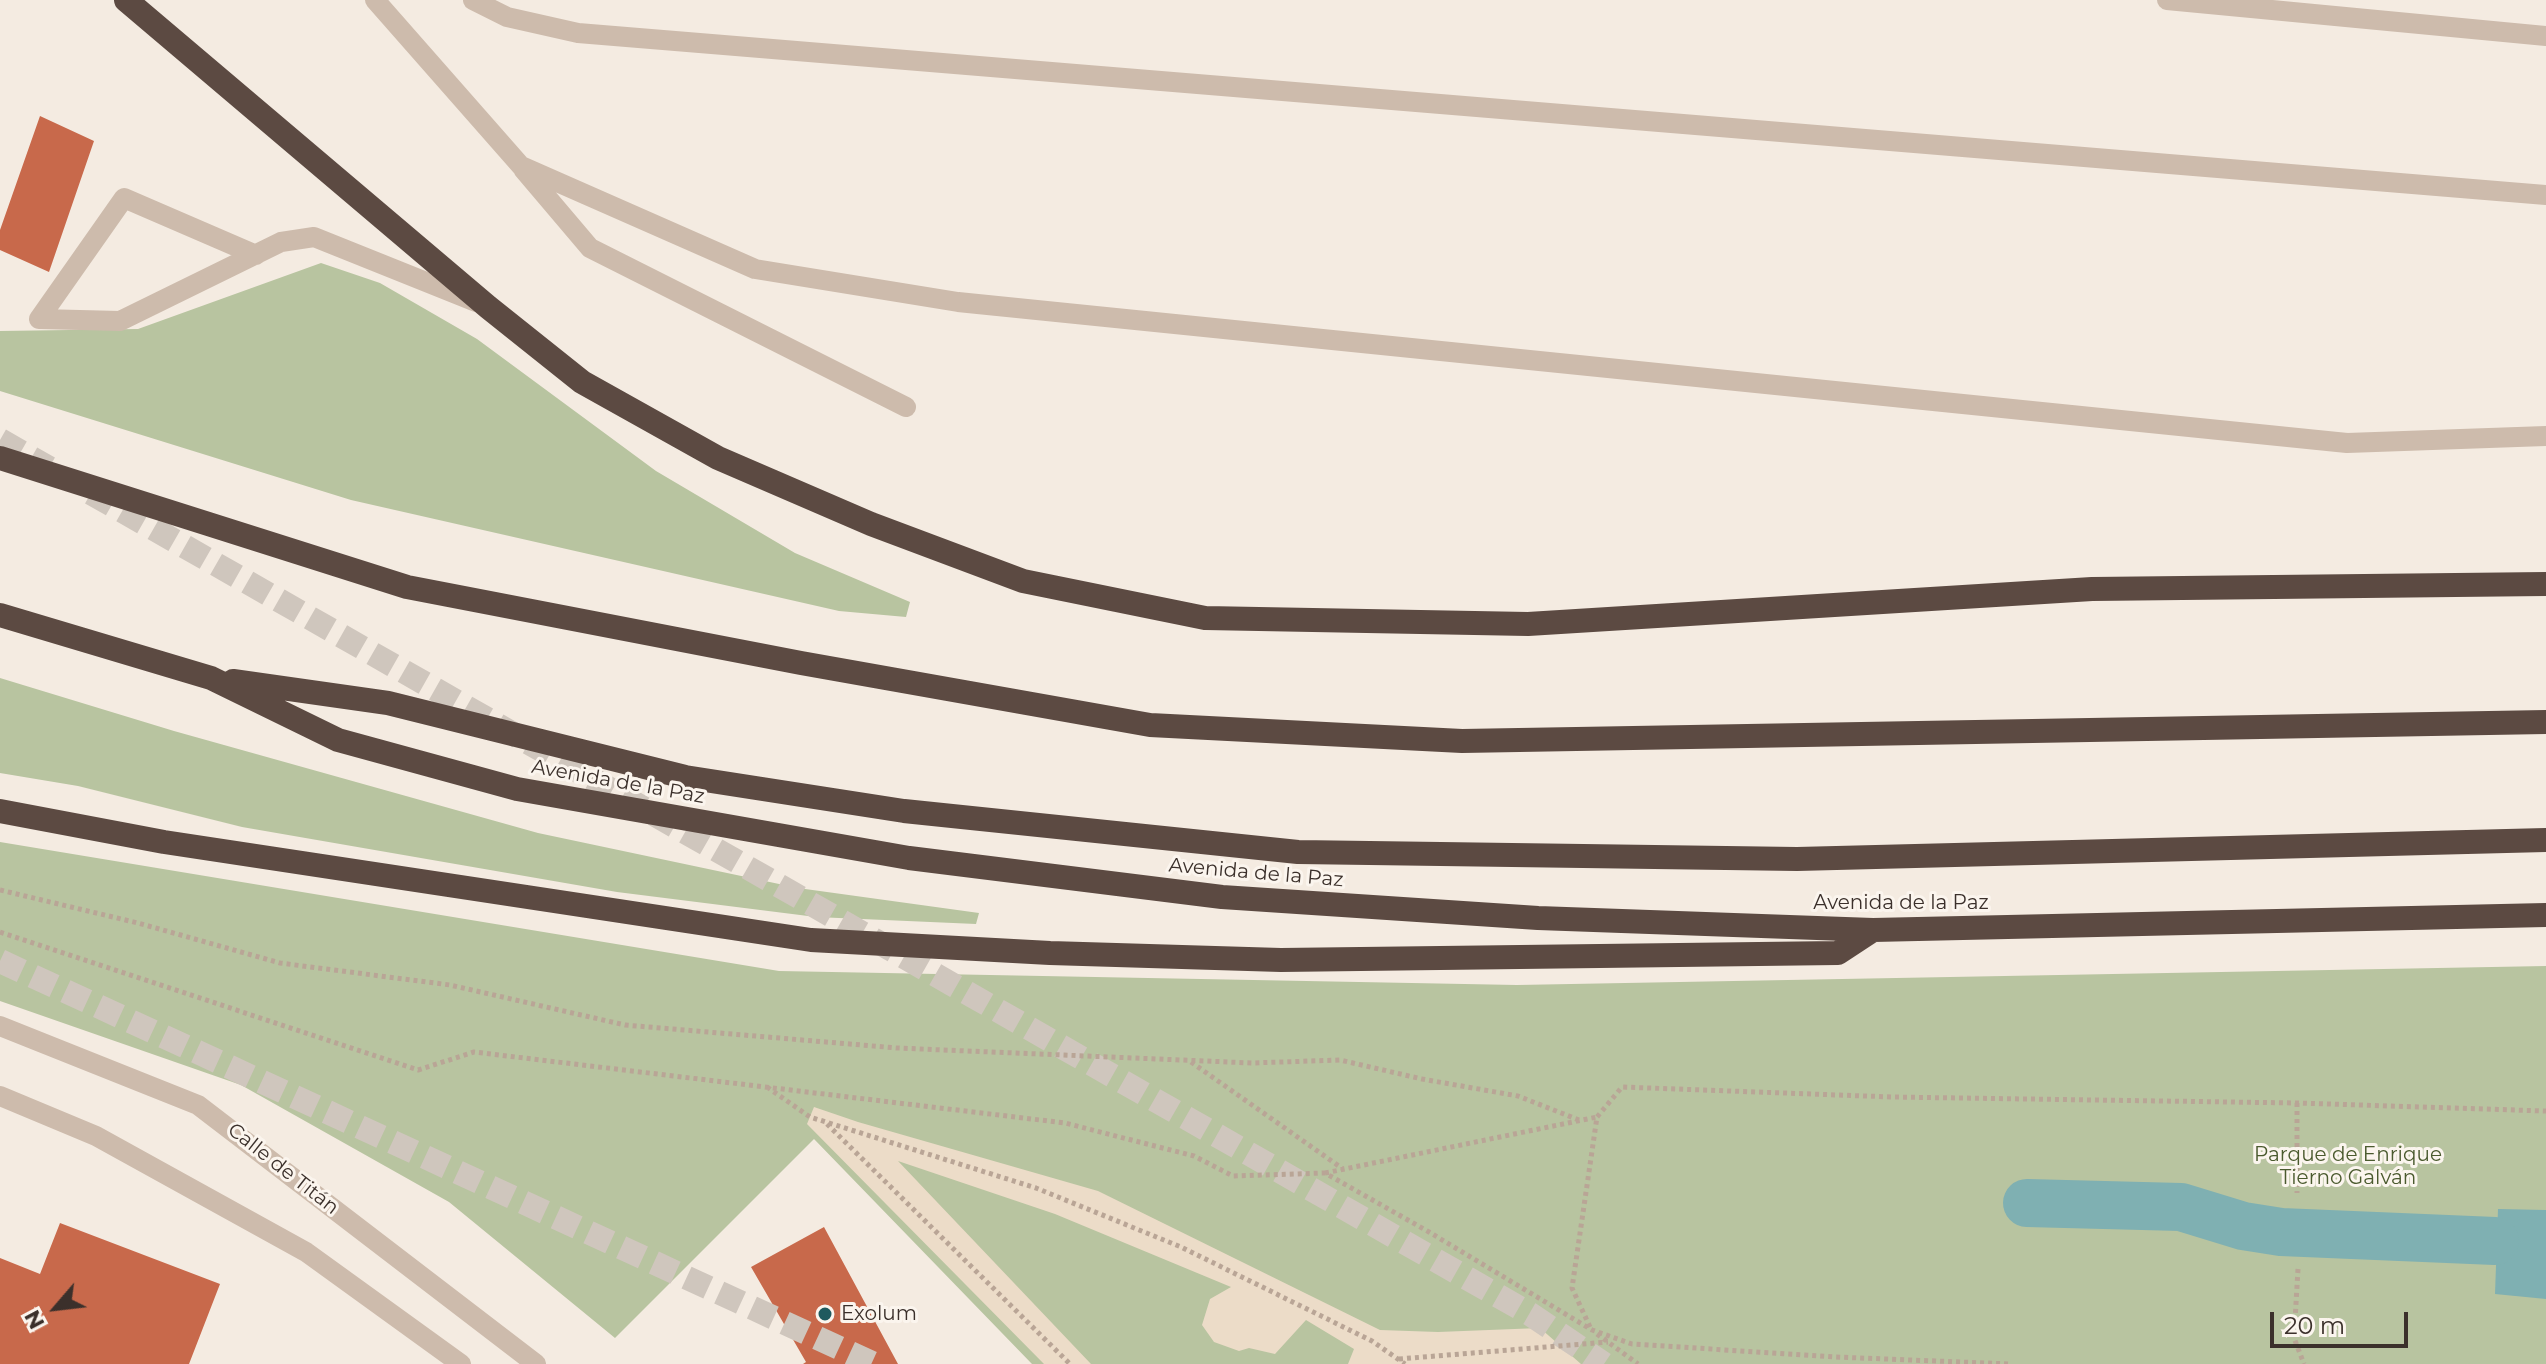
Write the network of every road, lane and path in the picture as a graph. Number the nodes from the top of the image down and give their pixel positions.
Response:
1 (126, 0) edge
2 (375, 0) edge
3 (473, 0) edge
4 (2167, 0) edge
5 (2546, 36) edge
6 (521, 166) junction
7 (2546, 195) edge
8 (256, 255) junction
9 (488, 307) junction
10 (906, 407) dead end
11 (2546, 436) edge
12 (0, 458) edge
13 (2546, 584) edge
14 (0, 615) edge
15 (211, 678) junction
16 (2546, 722) edge
17 (0, 811) edge
18 (2546, 840) edge
19 (0, 890) edge
20 (2546, 915) edge
21 (1873, 930) junction
22 (0, 932) edge
23 (0, 1026) edge
24 (1188, 1060) junction
25 (766, 1087) junction
26 (0, 1096) edge
27 (2297, 1103) junction
28 (2546, 1111) edge
29 (1597, 1117) junction
30 (1579, 1120) junction
31 (827, 1123) junction
32 (1344, 1169) junction
33 (1325, 1173) junction
34 (2297, 1193) dead end
35 (2298, 1269) dead end
36 (1592, 1330) junction
37 (1609, 1342) junction
38 (1398, 1359) junction
39 (1912, 1362) edge
40 (461, 1364) edge
41 (536, 1364) edge
42 (1070, 1364) edge
43 (1405, 1364) edge
44 (1638, 1364) edge
45 (2010, 1364) edge
46 (2304, 1364) edge

1 - 9 highway
2 - 6 street
3 - 7 street
4 - 5 street
6 - 10 street
6 - 11 street
8 - 8 street
8 - 9 street
9 - 13 highway
12 - 16 highway
14 - 15 highway, Avenida de la Paz
15 - 18 highway
15 - 21 highway, Avenida de la Paz
17 - 21 highway
19 - 24 path
20 - 21 highway, Avenida de la Paz
22 - 25 path
23 - 41 street, Calle de Titán
24 - 30 path
24 - 32 path
25 - 31 path
25 - 33 path
26 - 40 street
27 - 28 path
27 - 29 path
27 - 34 path
29 - 30 path
29 - 36 path
30 - 32 path
31 - 38 path
31 - 42 path
32 - 33 path
33 - 36 path
35 - 46 path
36 - 37 path
36 - 39 path
37 - 38 path
37 - 44 path
38 - 43 path
39 - 45 path

